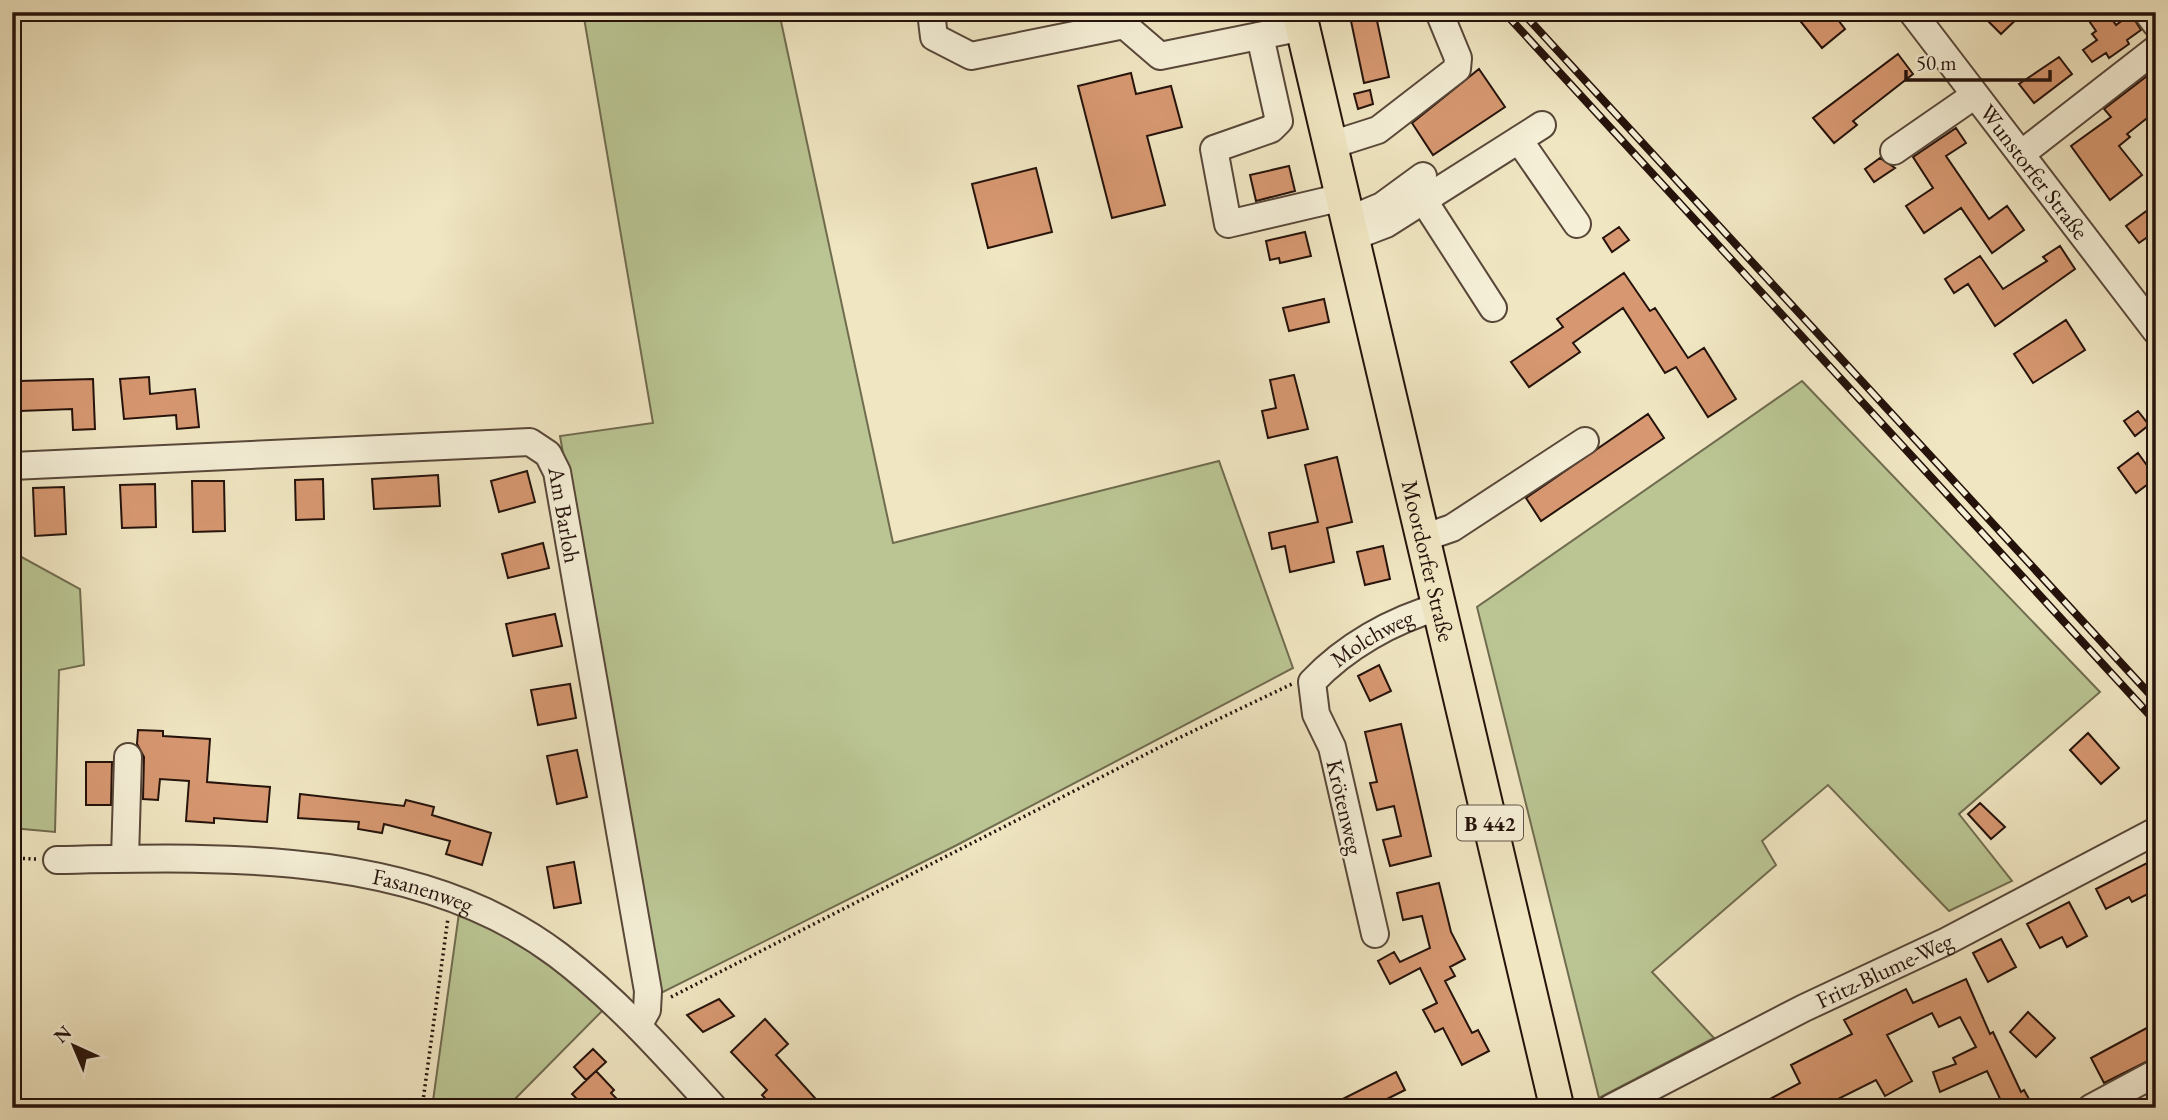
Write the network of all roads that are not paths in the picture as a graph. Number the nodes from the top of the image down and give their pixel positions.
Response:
1 (931, 12) edge
2 (1439, 12) edge
3 (1912, 12) edge
4 (2147, 12) edge
5 (1122, 19) edge
6 (1301, 20) edge
7 (2156, 24) edge
8 (1260, 36) junction
9 (2156, 49) edge
10 (1975, 95) junction
11 (1542, 125) dead end
12 (1519, 140) junction
13 (1331, 145) junction
14 (1894, 151) dead end
15 (2021, 154) junction
16 (1424, 188) junction
17 (1348, 218) junction
18 (1577, 224) dead end
19 (1493, 308) dead end
20 (2156, 331) edge
21 (1585, 441) dead end
22 (12, 466) edge
23 (1423, 538) junction
24 (1439, 607) junction
25 (1312, 682) joint
26 (128, 757) dead end
27 (2156, 831) edge
28 (125, 858) junction
29 (57, 860) dead end
30 (1375, 934) dead end
31 (643, 1018) junction
32 (2156, 1073) edge
33 (714, 1108) edge
34 (1557, 1108) edge
35 (1611, 1108) edge
36 (2091, 1108) edge

1 - 5 street
2 - 13 street
3 - 10 street, Wunstorfer Straße
4 - 7 street
5 - 8 street
6 - 8 street
6 - 13 main road, Moordorfer Straße / B 442
8 - 17 street
9 - 15 street
10 - 14 street
10 - 15 street, Wunstorfer Straße
11 - 12 street
12 - 16 street
12 - 18 street
13 - 17 main road, Moordorfer Straße / B 442
15 - 20 street, Wunstorfer Straße
16 - 17 street
16 - 19 street
17 - 23 main road, Moordorfer Straße / B 442
21 - 23 street
22 - 31 street, Am Barloh
23 - 24 main road, Moordorfer Straße / B 442
24 - 25 street, Molchweg
24 - 34 main road, Moordorfer Straße / B 442
25 - 30 street, Krötenweg
26 - 28 street
27 - 35 street, Fritz-Blume-Weg
28 - 29 street, Fasanenweg
28 - 31 street, Fasanenweg
31 - 33 street, Fasanenweg
32 - 36 street

